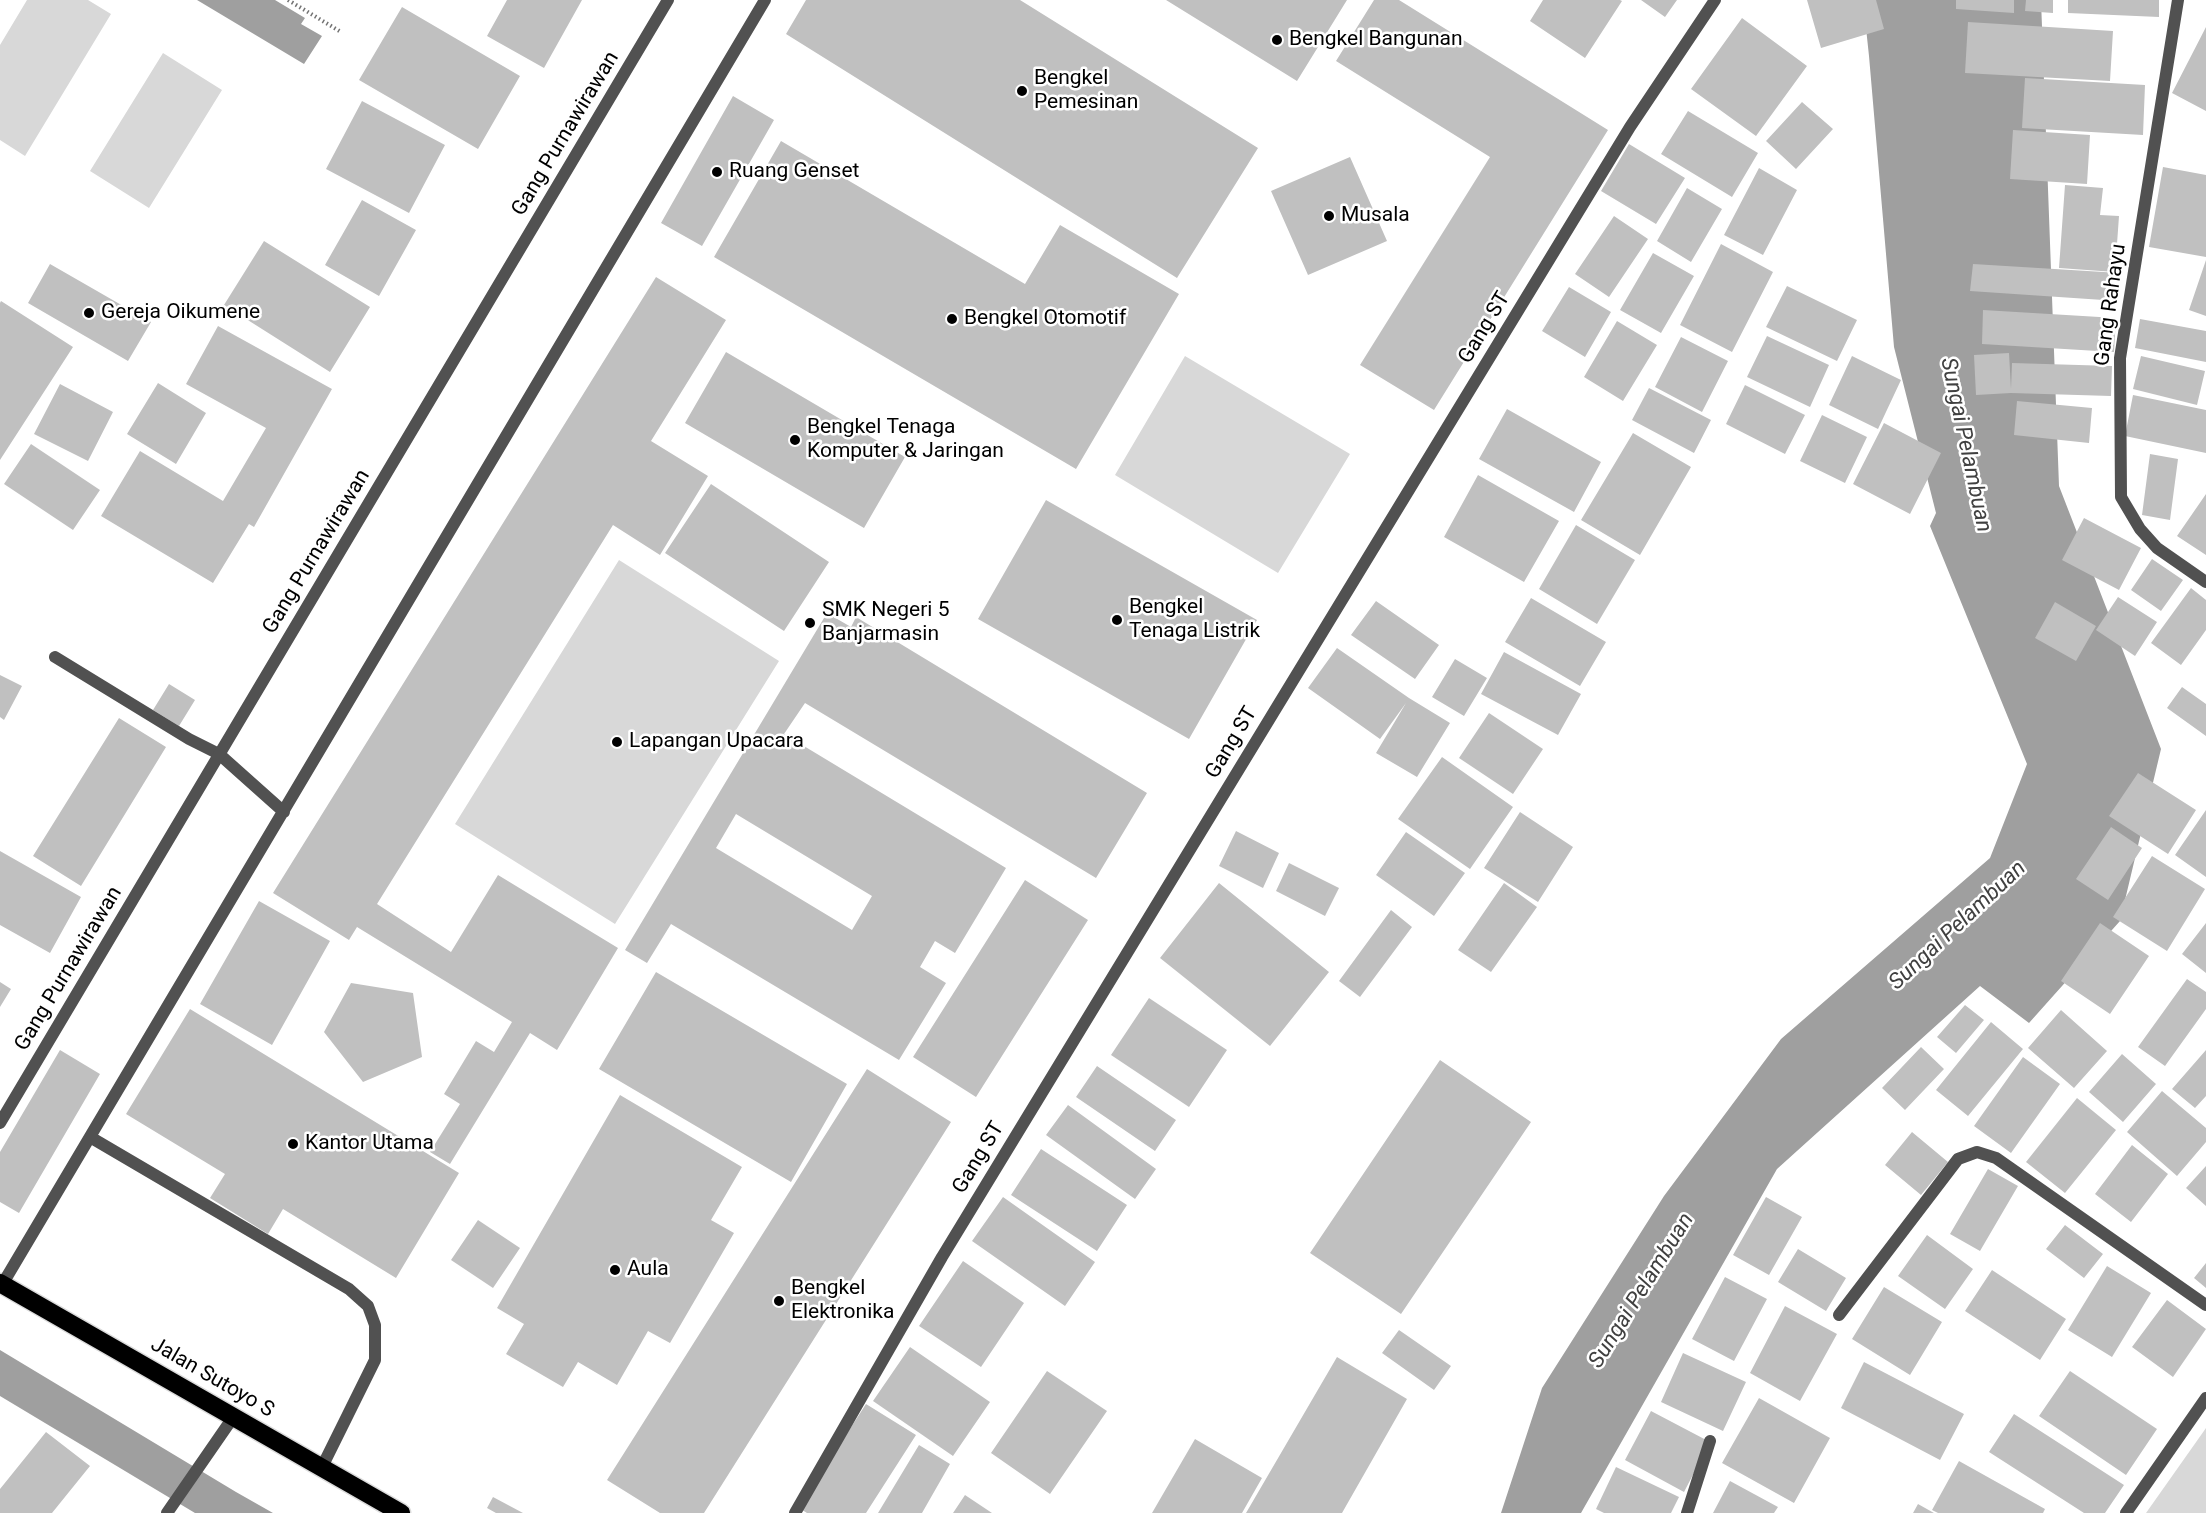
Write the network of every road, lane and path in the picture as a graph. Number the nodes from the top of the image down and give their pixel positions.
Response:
1 (288, 0) edge
2 (668, 0) edge
3 (765, 0) edge
4 (1714, 0) edge
5 (2178, 0) edge
6 (341, 32) dead end
7 (2206, 582) edge
8 (56, 657) dead end
9 (219, 754) junction
10 (284, 812) junction
11 (0, 1124) edge
12 (90, 1137) junction
13 (1, 1284) edge
14 (2206, 1305) edge
15 (1839, 1315) dead end
16 (2206, 1398) edge
17 (234, 1416) junction
18 (1710, 1441) dead end
19 (322, 1467) junction
20 (167, 1513) edge
21 (401, 1513) edge
22 (795, 1513) edge
23 (1687, 1513) edge
24 (2126, 1513) edge

1 - 6 path
2 - 9 street, Gang Purnawirawan
3 - 10 street
4 - 22 street, Gang ST
5 - 7 street, Gang Rahayu
8 - 9 street
9 - 10 street
9 - 11 street, Gang Purnawirawan
10 - 12 street
12 - 13 street
12 - 19 street
13 - 17 highway, Jalan Sutoyo S
14 - 15 street
16 - 24 street
17 - 19 highway, Jalan Sutoyo S
17 - 20 street
18 - 23 street
19 - 21 highway, Jalan Sutoyo S

